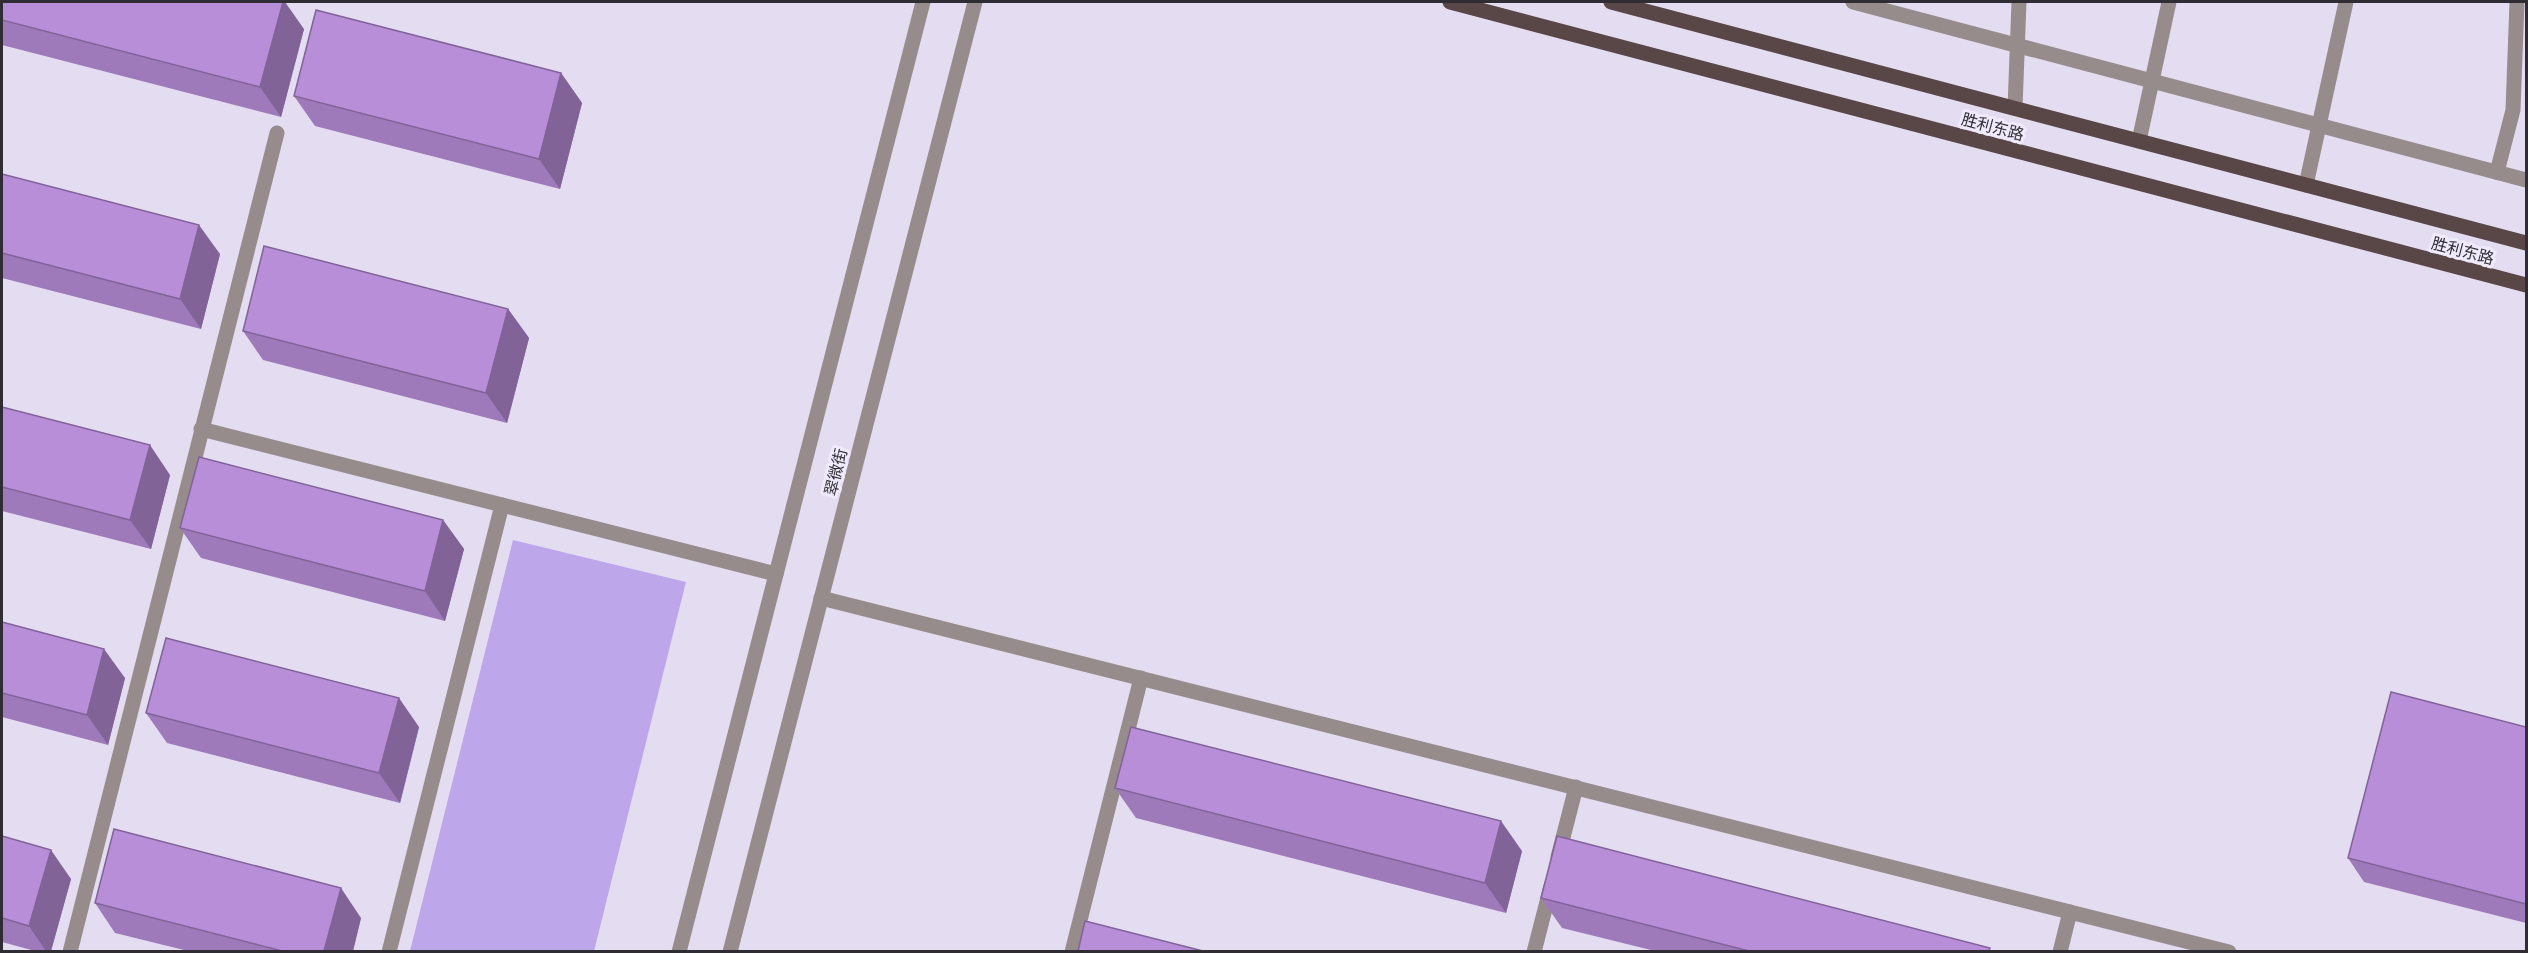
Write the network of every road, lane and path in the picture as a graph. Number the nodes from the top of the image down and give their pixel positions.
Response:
1 (923, 2) edge
2 (975, 2) edge
3 (1450, 2) edge
4 (1611, 2) edge
5 (1853, 2) edge
6 (2019, 2) edge
7 (2169, 2) edge
8 (2346, 2) edge
9 (2517, 2) edge
10 (2018, 45) junction
11 (2152, 80) junction
12 (2015, 108) junction
13 (2319, 125) junction
14 (277, 133) dead end
15 (2139, 141) junction
16 (2497, 172) junction
17 (2526, 180) edge
18 (2306, 185) junction
19 (2526, 243) edge
20 (2526, 285) edge
21 (201, 429) junction
22 (502, 505) junction
23 (776, 574) junction
24 (821, 598) junction
25 (1141, 678) junction
26 (1576, 787) junction
27 (2070, 912) junction
28 (70, 951) edge
29 (389, 951) edge
30 (679, 951) edge
31 (730, 951) edge
32 (1072, 951) edge
33 (1534, 951) edge
34 (2060, 951) edge
35 (2229, 951) edge

1 - 23 street, 翠微街
2 - 24 street, 翠微街
3 - 20 main road, 胜利东路
4 - 12 main road, 胜利东路
5 - 10 street
6 - 10 street
7 - 11 street
8 - 13 street
9 - 16 street
10 - 11 street
10 - 12 street
11 - 13 street
11 - 15 street
12 - 15 main road, 胜利东路
13 - 16 street
13 - 18 street
14 - 21 street
15 - 18 main road, 胜利东路
16 - 17 street
18 - 19 main road, 胜利东路
21 - 22 street
21 - 28 street
22 - 23 street
22 - 29 street
23 - 30 street, 翠微街
24 - 25 street
24 - 31 street, 翠微街
25 - 26 street
25 - 32 street
26 - 27 street
26 - 33 street
27 - 34 street
27 - 35 street

